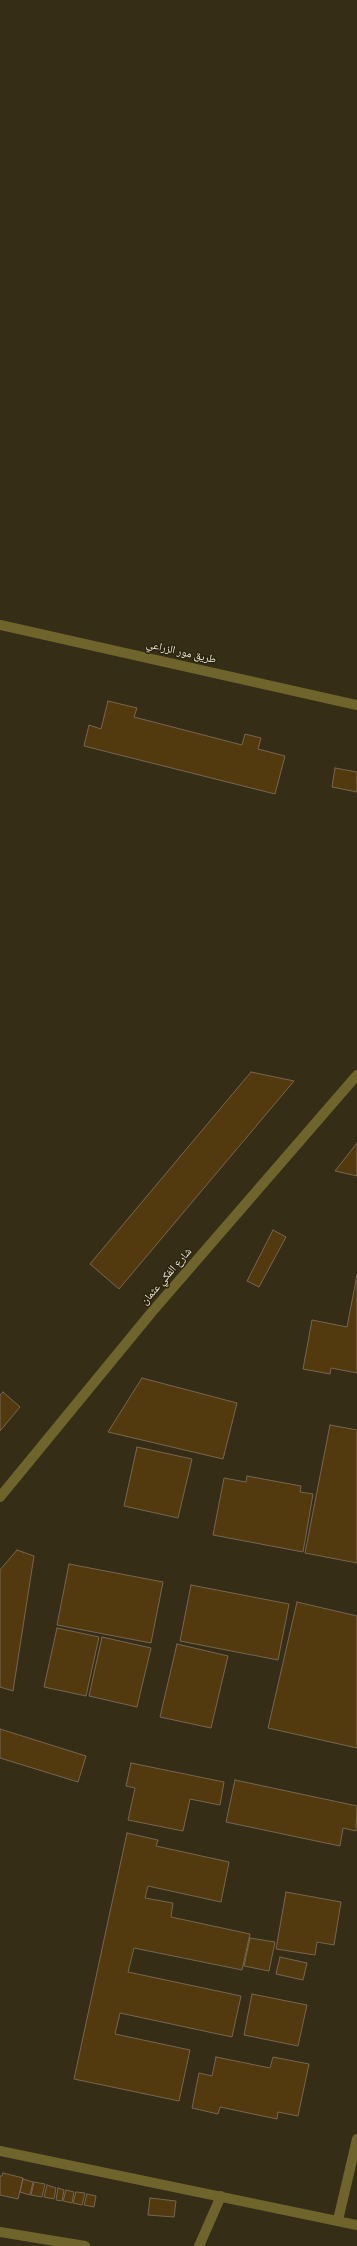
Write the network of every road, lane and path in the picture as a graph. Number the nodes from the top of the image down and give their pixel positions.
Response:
1 (0, 625) edge
2 (357, 705) edge
3 (357, 1075) edge
4 (0, 1498) edge
5 (357, 2139) edge
6 (0, 2150) edge
7 (221, 2196) junction
8 (338, 2220) junction
9 (357, 2225) edge
10 (0, 2232) edge
11 (85, 2246) edge
12 (199, 2246) edge

1 - 2 street, طريق مور الزراعي
3 - 4 street, شارع الفكي عثمان
5 - 8 street
6 - 7 street
7 - 8 street
7 - 12 street
8 - 9 street
10 - 11 street

